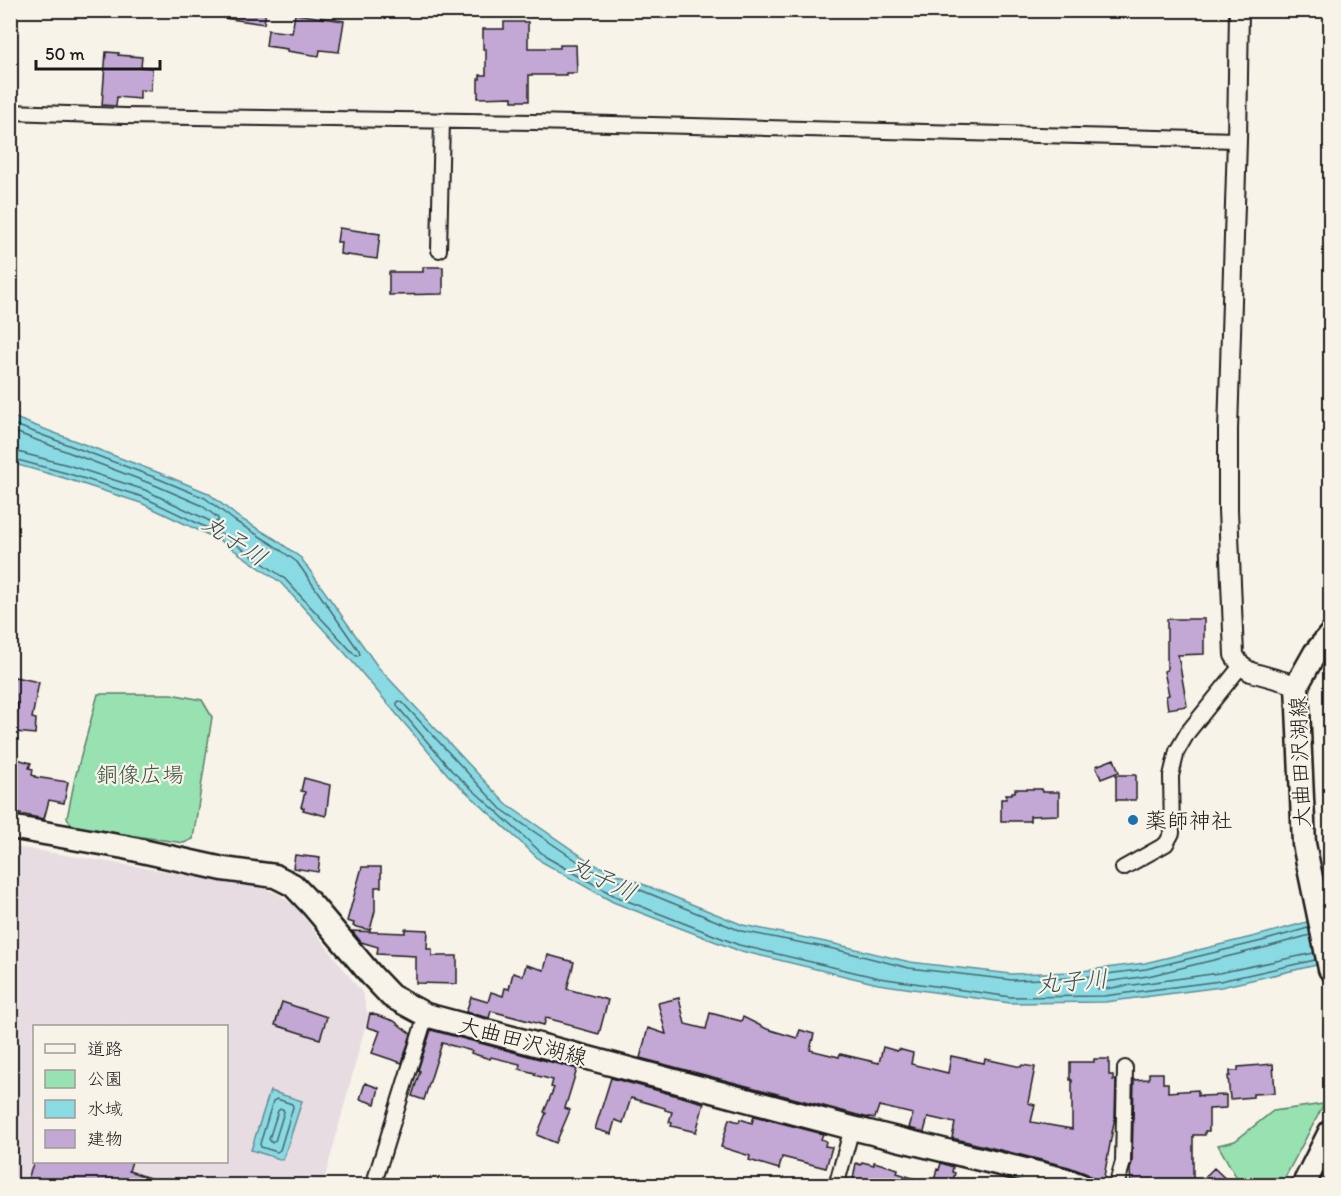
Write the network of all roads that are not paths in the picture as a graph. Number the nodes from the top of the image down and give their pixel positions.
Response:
1 (1239, 10) edge
2 (10, 112) edge
3 (442, 120) junction
4 (1237, 140) junction
5 (439, 250) dead end
6 (1330, 635) edge
7 (1241, 666) junction
8 (1298, 685) junction
9 (10, 827) edge
10 (1124, 868) dead end
11 (1330, 969) edge
12 (426, 1015) junction
13 (1125, 1068) dead end
14 (852, 1128) junction
15 (1330, 1132) edge
16 (373, 1185) edge
17 (836, 1185) edge
18 (1082, 1185) edge
19 (1116, 1185) edge
20 (1303, 1185) edge

1 - 4 street
2 - 3 street
3 - 4 street
3 - 5 street
4 - 7 street
6 - 8 main road, 大曲田沢湖線
7 - 8 street
7 - 10 street
8 - 11 main road, 大曲田沢湖線
9 - 12 main road, 大曲田沢湖線
12 - 14 main road, 大曲田沢湖線
12 - 16 street
13 - 19 street
14 - 17 street
14 - 18 main road, 大曲田沢湖線
15 - 20 main road

